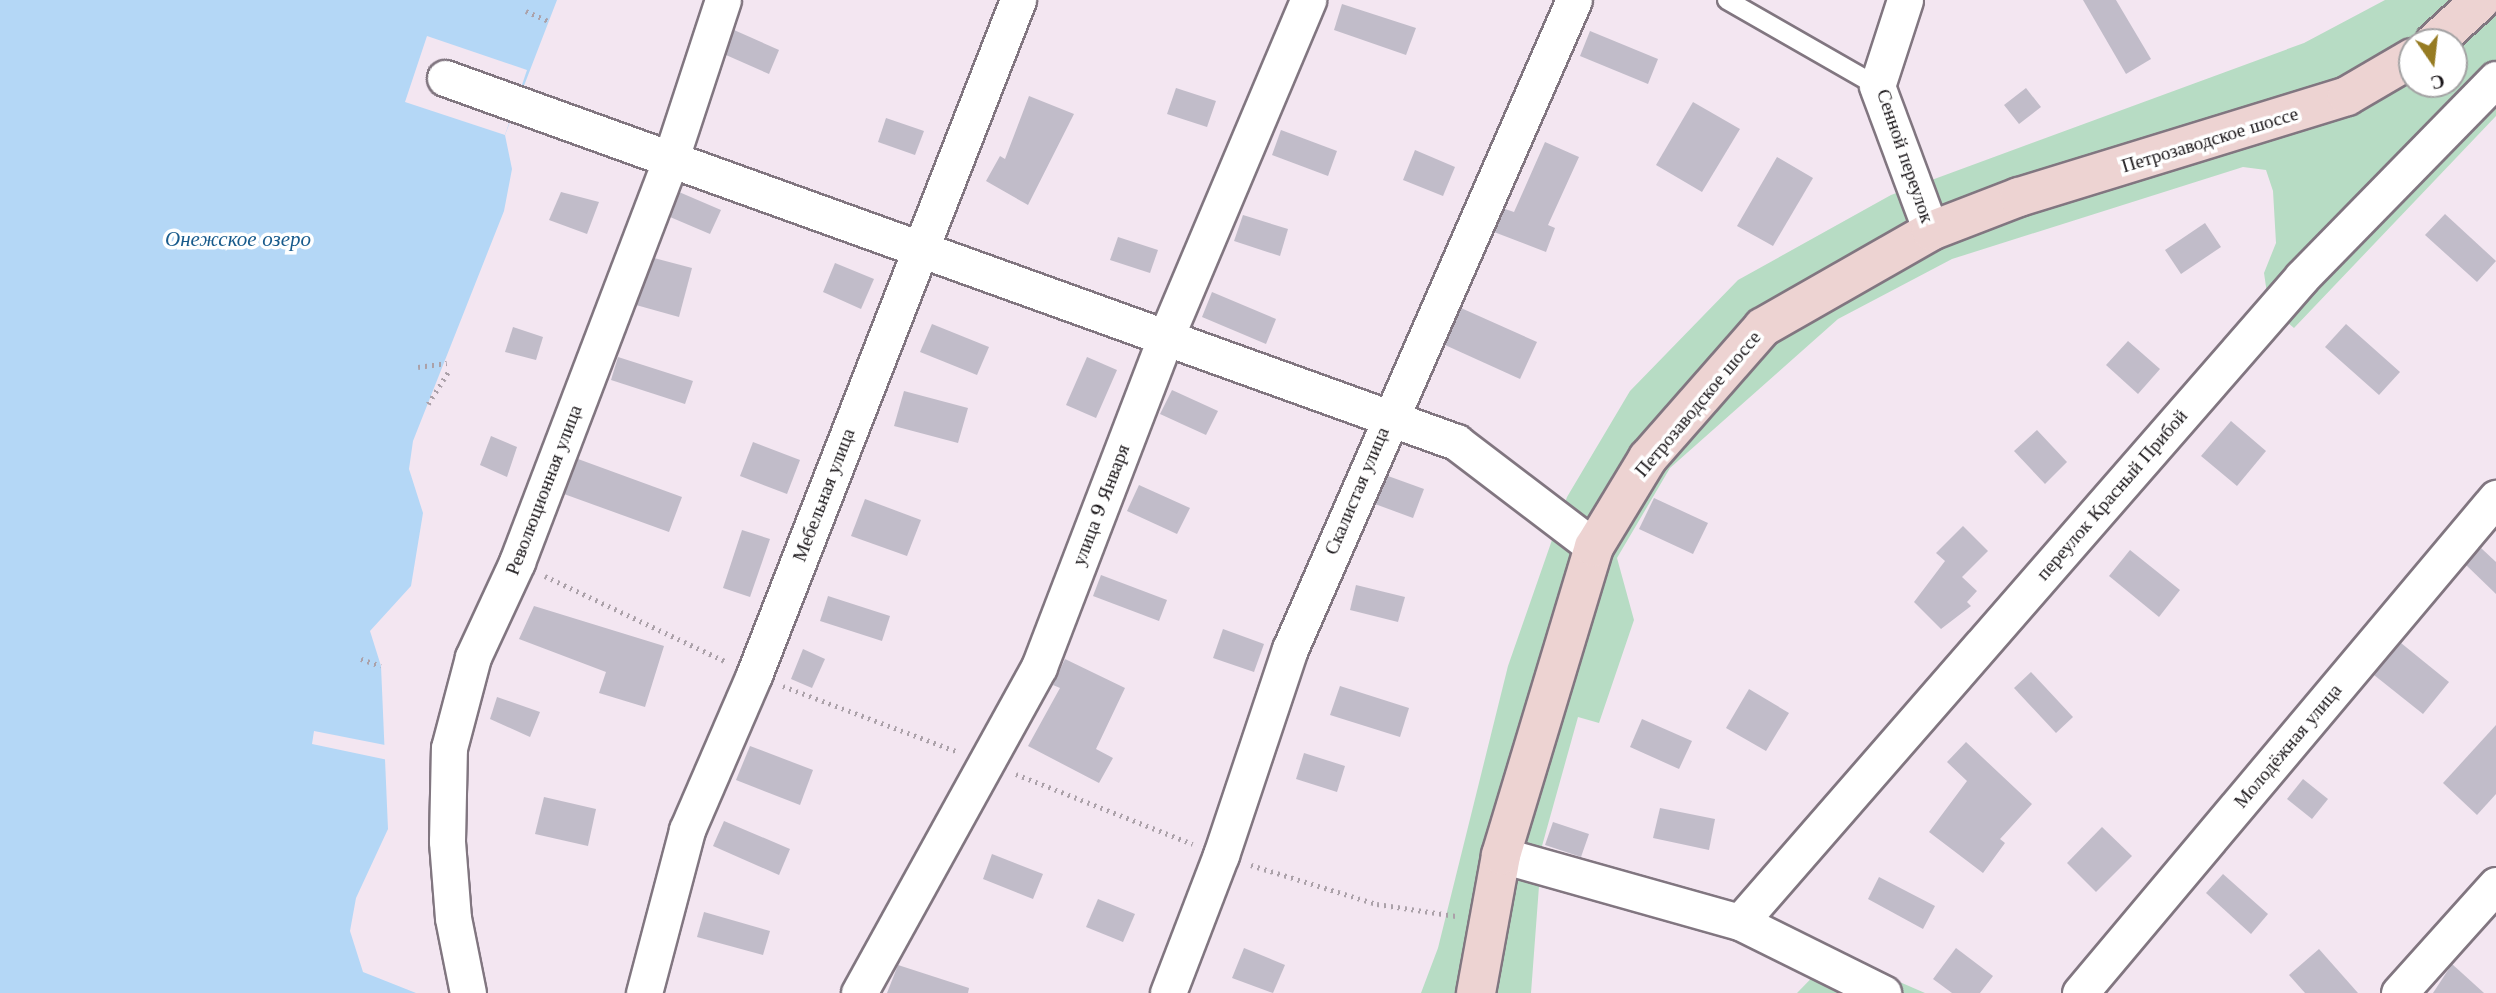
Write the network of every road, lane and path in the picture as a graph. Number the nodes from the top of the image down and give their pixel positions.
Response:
1 (723, 0) edge
2 (1018, 0) edge
3 (1308, 0) edge
4 (1574, 0) edge
5 (1727, 0) edge
6 (1905, 0) edge
7 (2481, 0) edge
8 (526, 11) dead end
9 (548, 21) dead end
10 (2450, 28) edge
11 (2398, 65) edge
12 (445, 78) dead end
13 (2496, 79) edge
14 (1877, 86) junction
15 (671, 158) junction
16 (1931, 231) junction
17 (920, 250) junction
18 (1164, 339) junction
19 (447, 363) dead end
20 (418, 367) dead end
21 (450, 369) dead end
22 (428, 404) dead end
23 (1387, 420) junction
24 (2496, 498) edge
25 (1594, 547) junction
26 (361, 659) dead end
27 (381, 666) dead end
28 (1501, 855) junction
29 (2496, 885) edge
30 (1740, 922) junction
31 (468, 993) edge
32 (644, 993) edge
33 (859, 993) edge
34 (1168, 993) edge
35 (1476, 993) edge
36 (1883, 993) edge
37 (2080, 993) edge
38 (2399, 993) edge

1 - 15 street, Революционная улица
2 - 17 street, Мебельная улица
3 - 18 street, улица 9 Января
4 - 23 street, Скалистая улица
5 - 14 lane
6 - 14 street, Сенной переулок
7 - 10 main road
8 - 9 path
11 - 16 main road, Петрозаводское шоссе
12 - 15 street
13 - 30 street, переулок Красный Прибой
14 - 16 street, Сенной переулок
15 - 17 street
15 - 31 street, Революционная улица
16 - 25 main road, Петрозаводское шоссе
17 - 18 street
17 - 32 street, Мебельная улица
18 - 23 street
18 - 33 street, улица 9 Января
19 - 20 path
21 - 22 path
23 - 25 street
23 - 34 street, Скалистая улица
24 - 37 street, Молодёжная улица
25 - 28 main road, Петрозаводское шоссе
26 - 27 path
28 - 30 street
28 - 35 main road, Петрозаводское шоссе
29 - 38 street
30 - 36 street

